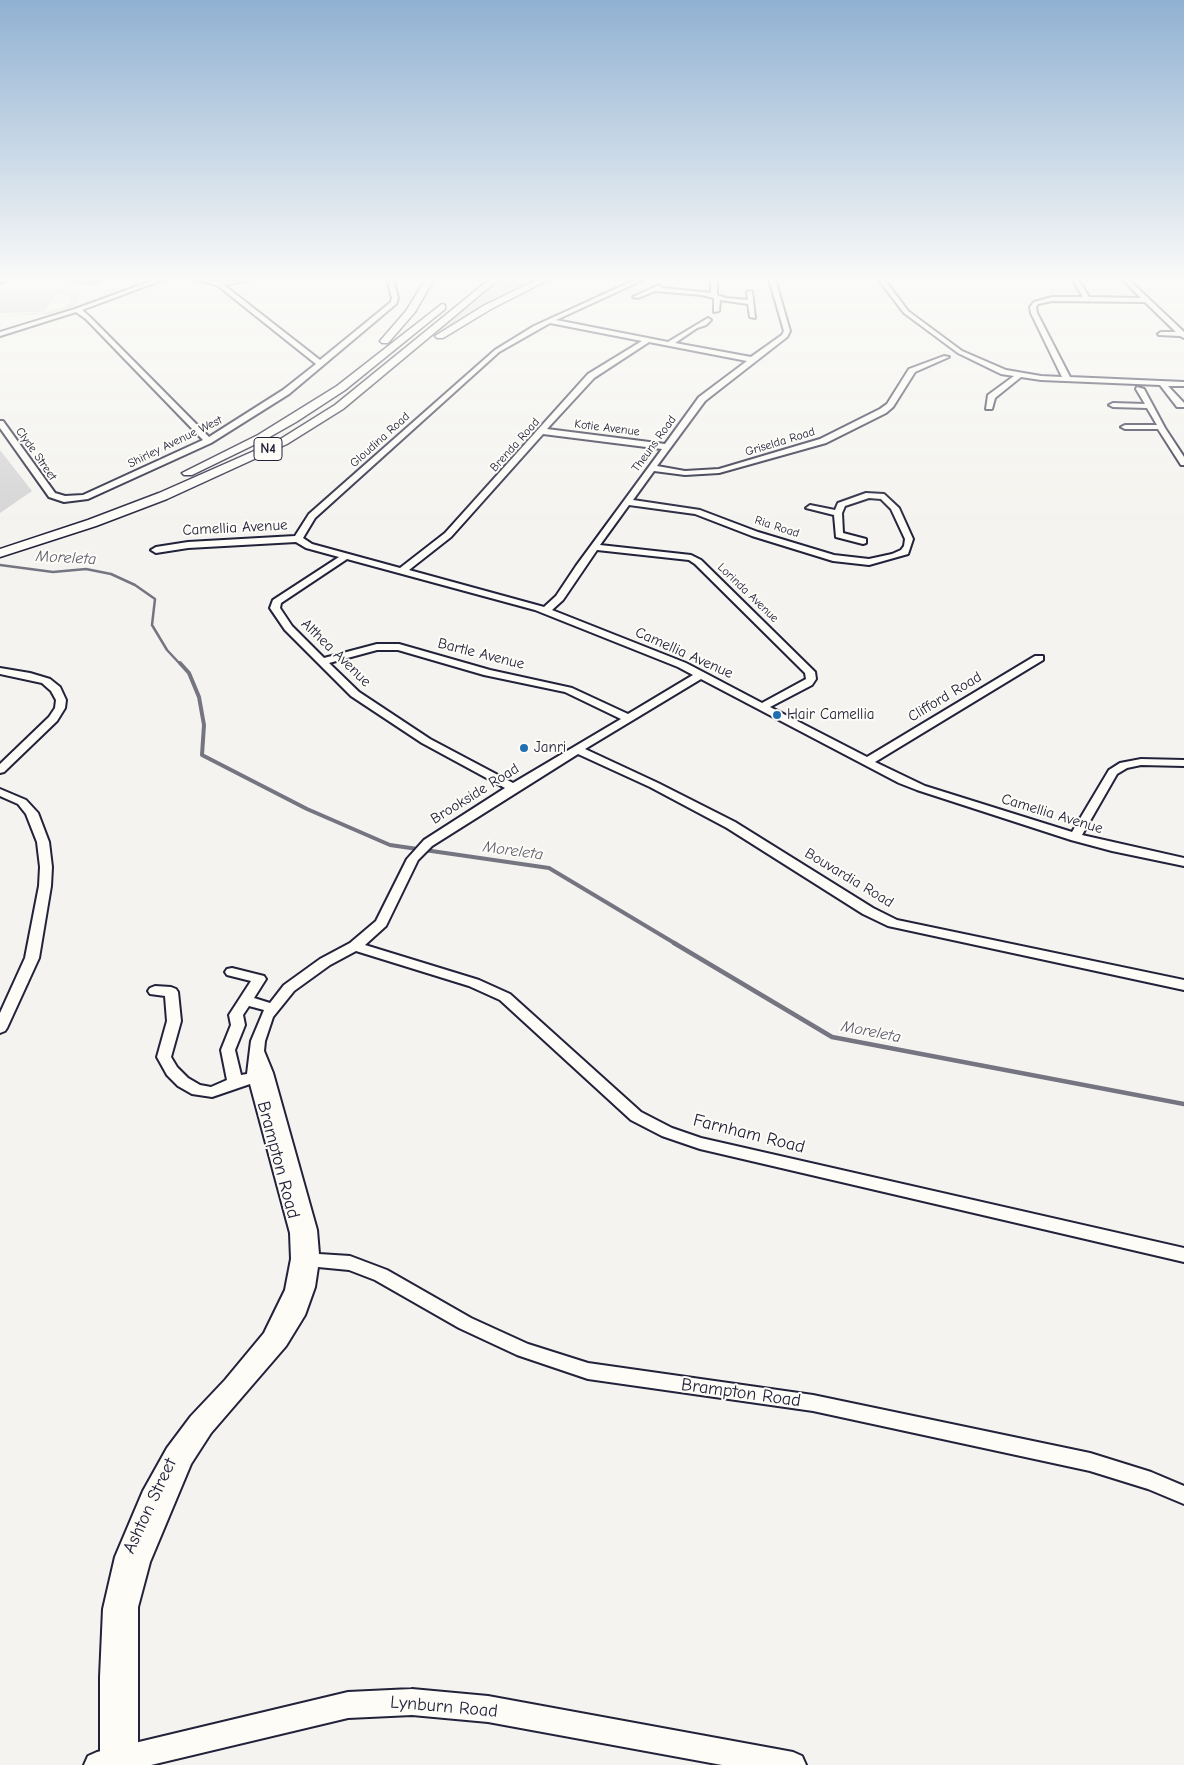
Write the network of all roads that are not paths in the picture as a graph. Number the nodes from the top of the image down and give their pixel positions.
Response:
1 (131, 361) edge
2 (317, 361) edge
3 (323, 361) edge
4 (365, 361) edge
5 (374, 361) edge
6 (395, 361) edge
7 (406, 361) edge
8 (486, 361) edge
9 (614, 361) edge
10 (753, 361) edge
11 (935, 361) edge
12 (979, 361) edge
13 (1059, 361) edge
14 (320, 364) junction
15 (1018, 376) junction
16 (1067, 379) junction
17 (1184, 383) edge
18 (1164, 384) junction
19 (1138, 386) junction
20 (341, 388) junction
21 (1113, 405) dead end
22 (1184, 405) edge
23 (1150, 406) junction
24 (339, 407) junction
25 (988, 407) dead end
26 (1, 427) edge
27 (1125, 427) dead end
28 (1161, 428) junction
29 (542, 431) junction
30 (208, 441) junction
31 (668, 447) junction
32 (1184, 463) edge
33 (652, 468) junction
34 (163, 484) dead end
35 (54, 497) joint
36 (628, 502) junction
37 (810, 508) dead end
38 (838, 513) junction
39 (77, 516) dead end
40 (34, 530) dead end
41 (298, 539) junction
42 (863, 541) dead end
43 (595, 547) junction
44 (156, 550) dead end
45 (2, 552) edge
46 (346, 556) junction
47 (402, 571) junction
48 (546, 610) junction
49 (1039, 658) dead end
50 (322, 662) junction
51 (0, 671) edge
52 (701, 675) junction
53 (762, 706) junction
54 (628, 718) junction
55 (578, 750) junction
56 (867, 762) junction
57 (1184, 763) edge
58 (0, 770) edge
59 (513, 788) junction
60 (0, 792) edge
61 (1075, 837) junction
62 (1184, 862) edge
63 (355, 946) junction
64 (232, 972) dead end
65 (1184, 985) edge
66 (155, 991) dead end
67 (246, 1001) junction
68 (272, 1008) junction
69 (0, 1028) edge
70 (256, 1050) junction
71 (255, 1078) junction
72 (235, 1083) junction
73 (1184, 1255) edge
74 (305, 1259) junction
75 (1184, 1495) edge
76 (112, 1761) edge
77 (793, 1765) edge

1 - 30 street
2 - 14 street
3 - 14 street, Shirley Avenue West
4 - 20 highway
5 - 20 highway, N4
6 - 24 highway, N4
7 - 24 highway
8 - 41 street, Gloudina Road
9 - 29 street, Brenda Road
10 - 31 street, Theuns Road
11 - 33 street, Griselda Road
12 - 15 street
13 - 16 street
14 - 30 street, Shirley Avenue West
15 - 16 street
15 - 25 street
16 - 19 street
17 - 18 street
17 - 19 street
18 - 19 street
18 - 22 street
19 - 23 street
20 - 34 highway, N4
21 - 23 street
23 - 28 street
24 - 45 highway, N4
26 - 35 street, Clyde Street
27 - 28 street
28 - 32 street
29 - 31 street, Kotie Avenue
29 - 47 street, Brenda Road
30 - 35 street, Shirley Avenue West
31 - 33 street, Theuns Road
33 - 36 street, Theuns Road
36 - 38 street, Ria Road
36 - 43 street, Theuns Road
37 - 38 street
38 - 42 street
39 - 40 highway
41 - 44 street, Camellia Avenue
41 - 46 street, Camellia Avenue
43 - 48 street, Theuns Road
43 - 53 street, Lorinda Avenue
46 - 47 street, Camellia Avenue
46 - 50 street, Althea Avenue
47 - 48 street, Camellia Avenue
48 - 52 street, Camellia Avenue
49 - 56 street, Clifford Road
50 - 54 street, Bartle Avenue
50 - 59 street, Althea Avenue
51 - 58 street
52 - 53 street, Camellia Avenue
52 - 54 street, Brookside Road
53 - 56 street, Camellia Avenue
54 - 55 street, Brookside Road
55 - 59 street, Brookside Road
55 - 65 street, Bouvardia Road
56 - 61 street, Camellia Avenue
57 - 61 street
59 - 63 street, Brookside Road
60 - 69 street
61 - 62 street, Camellia Avenue
63 - 68 street, Brampton Road
63 - 73 street, Farnham Road
64 - 67 street
66 - 72 street
67 - 68 street
67 - 72 street
68 - 70 street, Brampton Road
70 - 71 street, Brampton Road
70 - 74 street, Brampton Road
71 - 72 street
71 - 74 street, Brampton Road
74 - 75 street, Brampton Road
74 - 76 street, Ashton Street
76 - 77 main road, Lynburn Road

